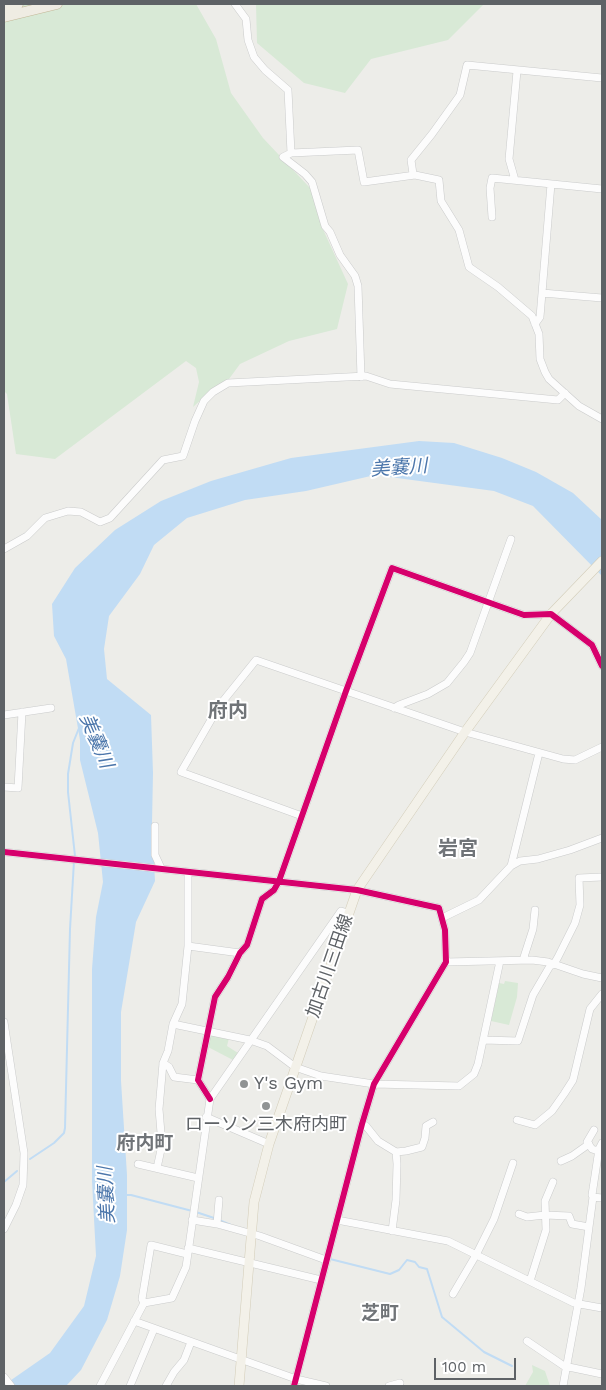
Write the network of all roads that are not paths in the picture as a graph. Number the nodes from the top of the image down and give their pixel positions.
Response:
1 (18, 4) edge
2 (57, 4) edge
3 (236, 4) edge
4 (4, 7) edge
5 (4, 16) edge
6 (517, 71) junction
7 (602, 78) edge
8 (291, 153) junction
9 (415, 175) junction
10 (515, 180) junction
11 (551, 184) junction
12 (602, 189) edge
13 (492, 217) dead end
14 (542, 294) junction
15 (602, 298) edge
16 (535, 324) junction
17 (362, 376) junction
18 (565, 393) junction
19 (602, 419) edge
20 (511, 539) dead end
21 (4, 549) edge
22 (602, 561) edge
23 (489, 602) junction
24 (551, 614) junction
25 (602, 666) edge
26 (346, 691) junction
27 (51, 708) dead end
28 (394, 708) junction
29 (22, 712) junction
30 (4, 715) edge
31 (465, 732) junction
32 (602, 747) edge
33 (539, 753) junction
34 (4, 787) edge
35 (302, 816) junction
36 (155, 826) dead end
37 (602, 838) edge
38 (4, 852) edge
39 (511, 866) junction
40 (161, 868) junction
41 (188, 872) junction
42 (602, 877) edge
43 (279, 881) junction
44 (357, 890) junction
45 (535, 910) dead end
46 (348, 912) junction
47 (442, 918) junction
48 (188, 946) junction
49 (240, 953) junction
50 (523, 960) junction
51 (500, 961) junction
52 (446, 962) junction
53 (554, 964) junction
54 (602, 978) edge
55 (602, 994) edge
56 (4, 1022) edge
57 (173, 1024) junction
58 (208, 1032) junction
59 (250, 1040) junction
60 (483, 1040) junction
61 (163, 1063) junction
62 (295, 1067) junction
63 (7, 1071) edge
64 (198, 1080) junction
65 (374, 1084) junction
66 (210, 1099) junction
67 (206, 1117) junction
68 (517, 1120) dead end
69 (433, 1122) dead end
70 (362, 1124) junction
71 (594, 1130) dead end
72 (269, 1144) junction
73 (589, 1144) junction
74 (600, 1148) edge
75 (396, 1152) junction
76 (561, 1161) dead end
77 (513, 1163) dead end
78 (138, 1164) dead end
79 (157, 1168) junction
80 (198, 1178) junction
81 (553, 1182) dead end
82 (593, 1197) junction
83 (602, 1198) edge
84 (219, 1200) dead end
85 (193, 1213) junction
86 (518, 1214) dead end
87 (545, 1215) junction
88 (337, 1220) junction
89 (217, 1224) junction
90 (4, 1226) edge
91 (589, 1227) junction
92 (392, 1231) junction
93 (252, 1234) junction
94 (188, 1251) junction
95 (476, 1255) junction
96 (327, 1258) junction
97 (249, 1262) junction
98 (321, 1280) junction
99 (530, 1281) junction
100 (453, 1294) dead end
101 (144, 1303) junction
102 (577, 1304) junction
103 (602, 1308) edge
104 (134, 1322) junction
105 (154, 1329) junction
106 (527, 1341) dead end
107 (191, 1342) junction
108 (241, 1360) junction
109 (566, 1367) junction
110 (602, 1374) edge
111 (4, 1377) edge
112 (295, 1383) edge
113 (11, 1386) edge
114 (100, 1386) edge
115 (130, 1386) edge
116 (166, 1386) edge
117 (239, 1386) edge
118 (326, 1386) edge
119 (564, 1386) edge

1 - 4 highway
2 - 5 highway
3 - 8 street
6 - 7 street
6 - 9 street
6 - 10 street
8 - 9 street
8 - 17 street
9 - 16 street
10 - 11 street
10 - 13 street
11 - 12 street
11 - 14 street
14 - 15 street
14 - 16 street
16 - 18 street
17 - 18 street
17 - 21 street
18 - 19 street
20 - 23 street
22 - 24 main road, 加古川三田線
23 - 24 street
23 - 26 street
23 - 28 street
24 - 25 street
24 - 31 main road, 加古川三田線
26 - 28 street
26 - 35 street
26 - 35 street
27 - 29 street
28 - 31 street
29 - 30 street
29 - 34 street
31 - 33 street
31 - 44 main road, 加古川三田線
32 - 33 street
33 - 39 street
35 - 43 street
36 - 40 street
37 - 39 street
38 - 40 street
39 - 47 street
40 - 41 street
41 - 43 street
41 - 48 street
42 - 53 street
43 - 44 street
43 - 49 street
44 - 46 main road, 加古川三田線
44 - 47 street
45 - 50 street
46 - 59 street
46 - 62 main road, 加古川三田線
47 - 52 street
48 - 49 street
48 - 57 street
49 - 58 street
50 - 51 street
50 - 53 street
51 - 52 street
51 - 60 street
52 - 65 street
53 - 54 street
53 - 60 street
55 - 68 street
56 - 63 street
57 - 58 street
57 - 61 street
58 - 59 street
58 - 64 street
59 - 62 street
59 - 66 street
60 - 65 street
61 - 64 street
61 - 79 street
62 - 65 street
62 - 72 main road, 加古川三田線
63 - 90 street
64 - 66 street
65 - 70 street
66 - 67 street
67 - 72 street
67 - 80 street
69 - 75 street
70 - 75 street
70 - 88 street
71 - 73 street
72 - 93 main road, 加古川三田線
73 - 74 street
73 - 76 street
74 - 82 street
75 - 92 street
77 - 95 street
78 - 79 street
79 - 80 street
80 - 85 street
81 - 87 street
82 - 83 street
82 - 91 street
84 - 89 street
85 - 89 street
85 - 94 street
86 - 87 street
87 - 91 street
87 - 99 street
88 - 92 street
88 - 96 street
89 - 93 street
91 - 102 street
92 - 95 street
93 - 96 street
93 - 97 main road, 加古川三田線
94 - 97 street
94 - 101 street
94 - 101 street
95 - 99 street
95 - 100 street
96 - 98 street
97 - 98 street
97 - 108 main road, 加古川三田線
98 - 112 street
99 - 102 street
101 - 104 street
102 - 103 street
102 - 109 street
104 - 105 street
104 - 114 street
105 - 107 street
105 - 115 street
106 - 109 street
107 - 108 street
107 - 116 street
108 - 112 street
108 - 117 main road, 加古川三田線
109 - 110 street
109 - 119 street
111 - 113 street
112 - 118 street

